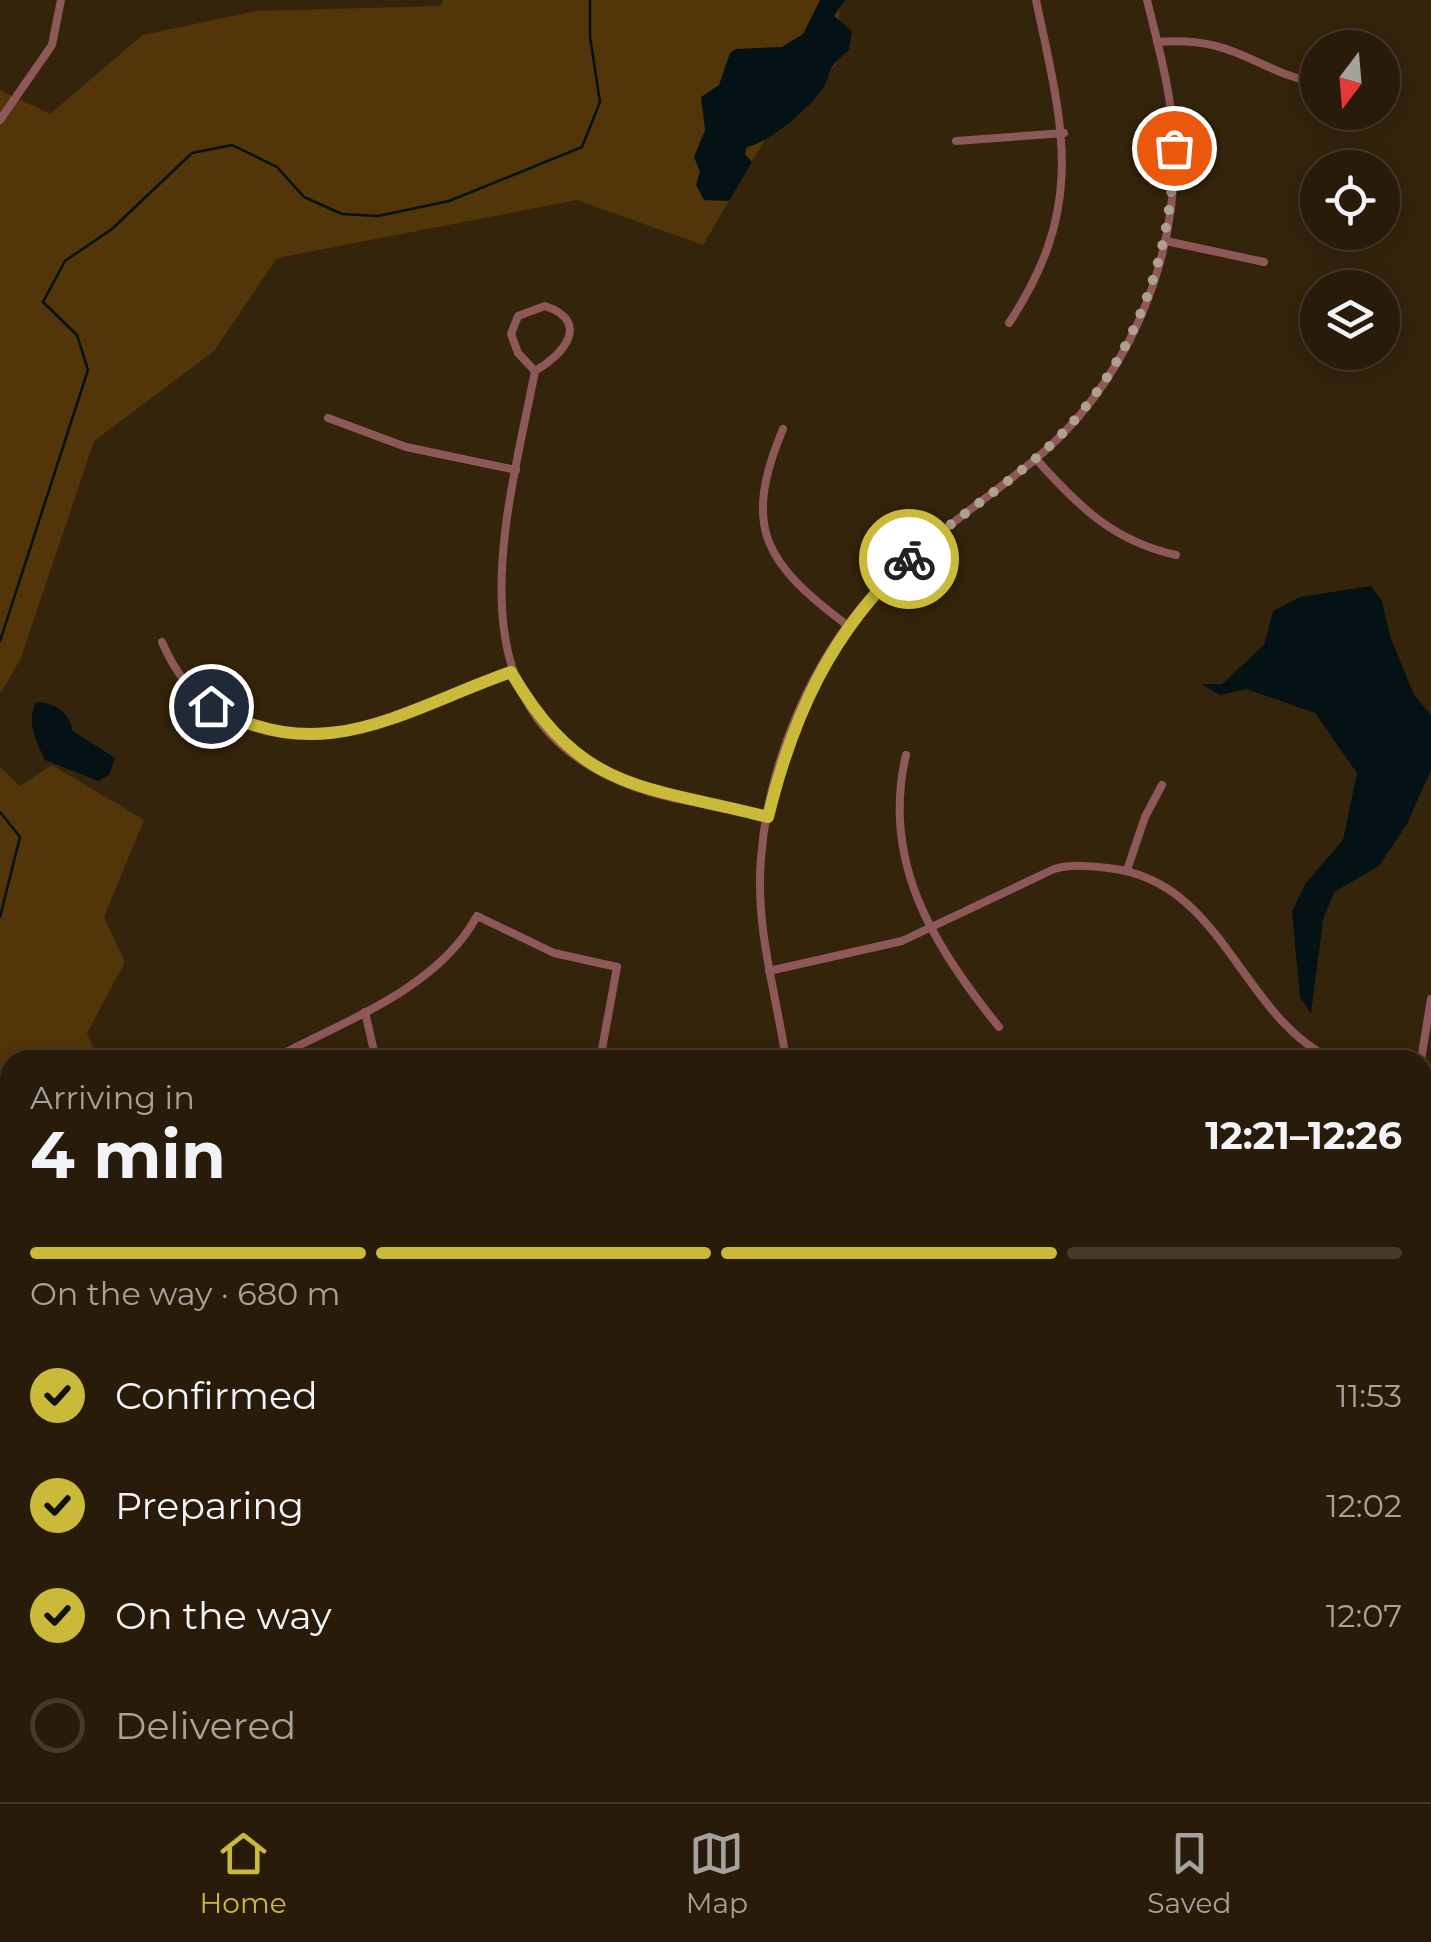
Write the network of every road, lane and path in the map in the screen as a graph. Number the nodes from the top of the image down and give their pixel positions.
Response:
1 (61, 0) edge
2 (1036, 0) edge
3 (1147, 0) edge
4 (1157, 42) junction
5 (1300, 78) edge
6 (0, 120) edge
7 (1064, 133) junction
8 (956, 141) dead end
9 (1166, 240) junction
10 (1264, 262) dead end
11 (1009, 323) dead end
12 (535, 371) junction
13 (328, 418) dead end
14 (783, 430) dead end
15 (1036, 459) junction
16 (516, 470) junction
17 (1176, 554) dead end
18 (847, 625) junction
19 (162, 642) dead end
20 (511, 672) junction
21 (906, 755) dead end
22 (1162, 785) dead end
23 (768, 817) junction
24 (1127, 870) junction
25 (933, 926) junction
26 (768, 971) junction
27 (1431, 999) edge
28 (366, 1012) junction
29 (999, 1027) dead end
30 (290, 1050) edge
31 (374, 1050) edge
32 (602, 1050) edge
33 (784, 1050) edge
34 (1318, 1050) edge
35 (1423, 1050) edge

1 - 6 street
2 - 7 street
3 - 4 street
4 - 5 street
4 - 9 street
7 - 8 street
7 - 11 street
9 - 10 street
9 - 15 street
12 - 12 street
12 - 16 street
13 - 16 street
14 - 18 street
15 - 17 street
15 - 18 street
16 - 20 street
18 - 23 street
19 - 20 street
20 - 23 street
21 - 25 street
22 - 24 street
23 - 26 street
24 - 25 street
24 - 34 street
25 - 26 street
25 - 29 street
26 - 33 street
27 - 35 street
28 - 30 street
28 - 31 street
28 - 32 street

